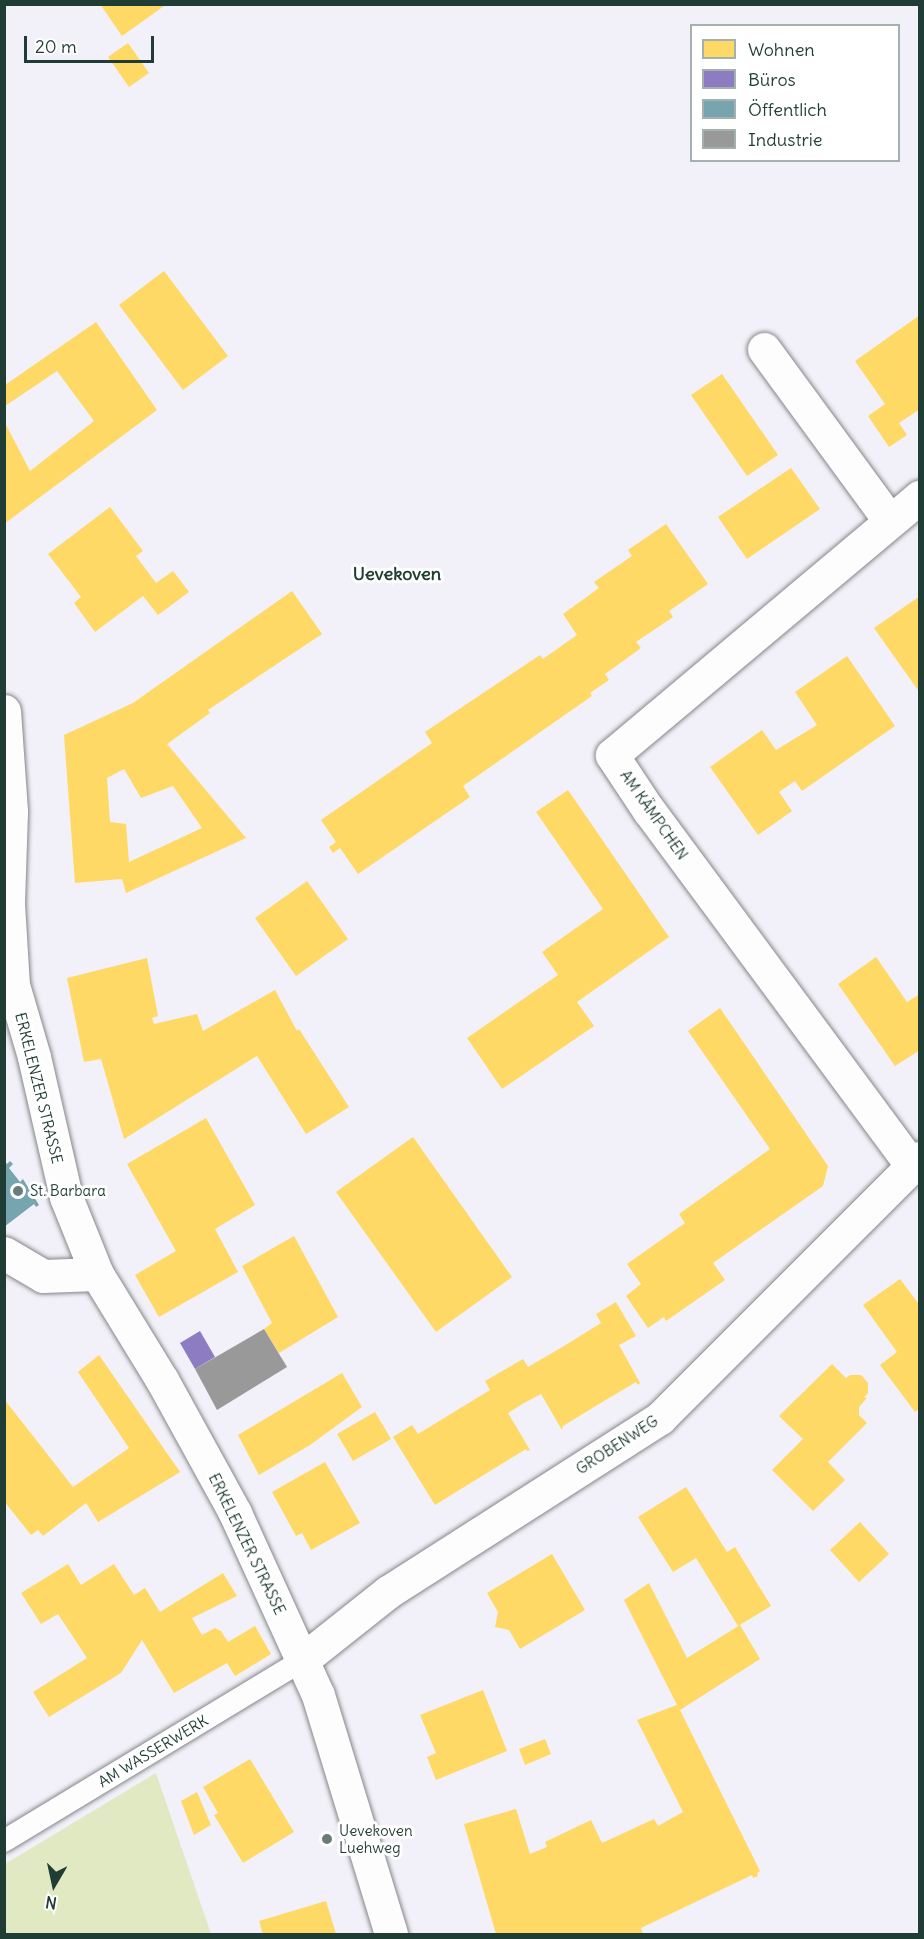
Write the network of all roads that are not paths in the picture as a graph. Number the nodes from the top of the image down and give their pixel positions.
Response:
1 (764, 349) dead end
2 (920, 497) edge
3 (890, 521) junction
4 (4, 711) edge
5 (916, 1162) edge
6 (4, 1253) edge
7 (97, 1274) junction
8 (302, 1661) junction
9 (4, 1841) edge
10 (391, 1935) edge

1 - 3 street
2 - 3 street, AM KÄMPCHEN
3 - 5 street, AM KÄMPCHEN
4 - 7 street, ERKELENZER STRASSE
5 - 8 street, GROBENWEG
6 - 7 street
7 - 8 street, ERKELENZER STRASSE
8 - 9 lane, AM WASSERWERK
8 - 10 street, ERKELENZER STRASSE

